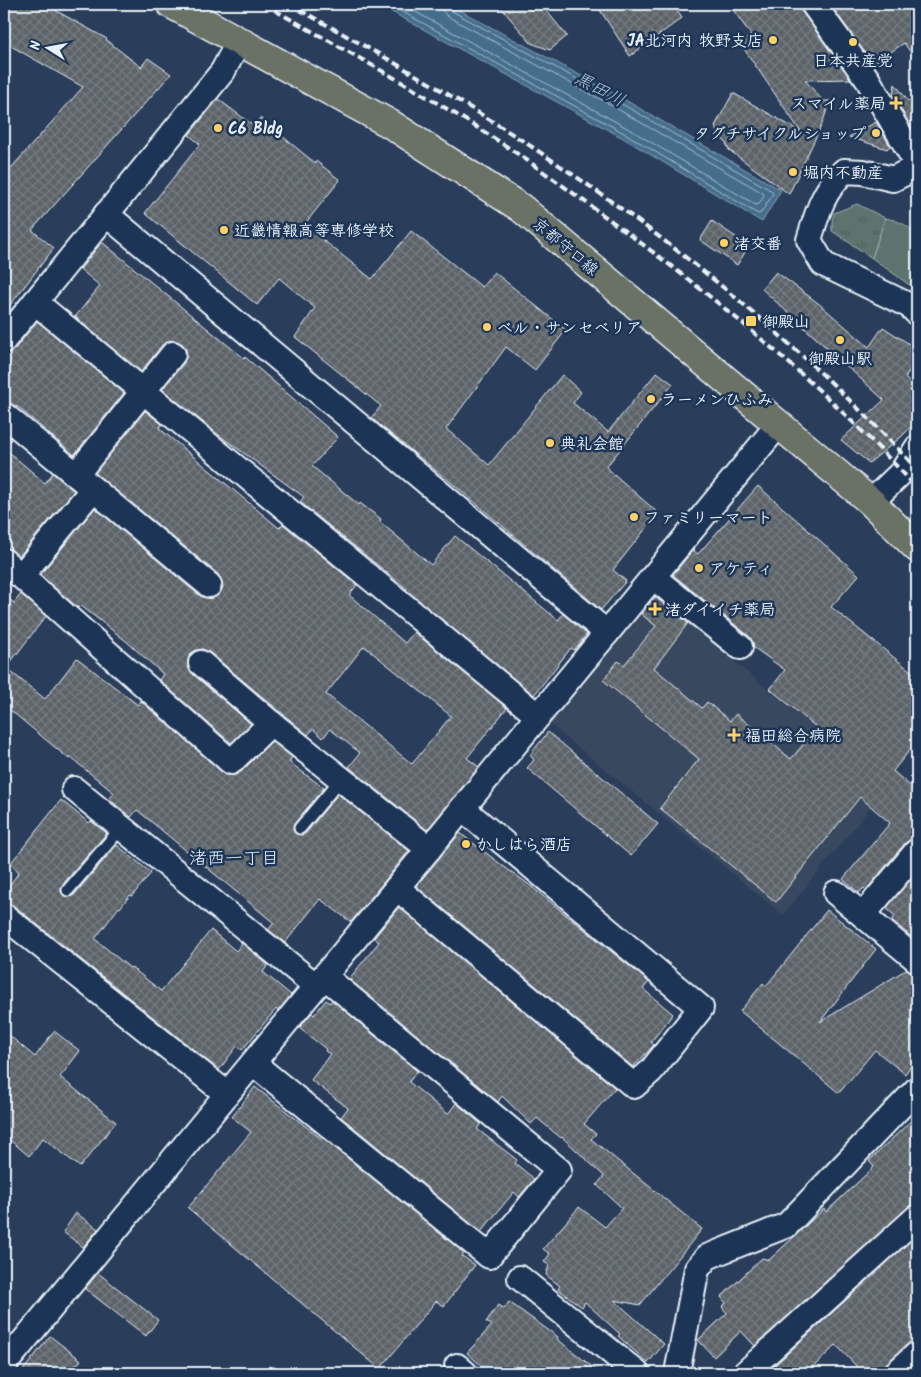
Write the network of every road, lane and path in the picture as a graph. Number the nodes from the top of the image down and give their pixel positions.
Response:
1 (171, 4) edge
2 (813, 4) edge
3 (240, 40) junction
4 (917, 165) edge
5 (106, 214) junction
6 (35, 302) junction
7 (917, 313) edge
8 (4, 340) edge
9 (173, 354) dead end
10 (144, 391) junction
11 (4, 415) edge
12 (778, 425) junction
13 (917, 448) edge
14 (84, 482) junction
15 (871, 502) junction
16 (917, 548) edge
17 (12, 568) edge
18 (653, 576) junction
19 (209, 585) dead end
20 (607, 633) junction
21 (740, 647) dead end
22 (200, 663) dead end
23 (538, 716) junction
24 (271, 723) junction
25 (341, 779) junction
26 (74, 789) dead end
27 (462, 808) junction
28 (122, 827) junction
29 (300, 828) dead end
30 (429, 849) junction
31 (917, 853) edge
32 (396, 888) junction
33 (68, 890) dead end
34 (836, 893) dead end
35 (863, 915) junction
36 (4, 916) edge
37 (917, 960) edge
38 (320, 981) junction
39 (253, 1063) junction
40 (917, 1089) edge
41 (227, 1094) junction
42 (917, 1217) edge
43 (520, 1278) dead end
44 (917, 1354) edge
45 (4, 1365) edge
46 (637, 1373) edge
47 (678, 1373) edge
48 (745, 1373) edge
49 (896, 1373) edge

1 - 3 main road, 京都守口線
2 - 4 street
3 - 5 street
3 - 12 main road, 京都守口線
4 - 7 street
5 - 6 street
5 - 20 street
6 - 8 street
6 - 10 street
9 - 10 street
10 - 14 street
10 - 23 street
11 - 14 street
12 - 15 main road, 京都守口線
12 - 18 street
13 - 15 street
14 - 17 street
14 - 19 street
15 - 16 main road, 京都守口線
17 - 24 street
18 - 20 street
18 - 21 street
20 - 23 street
22 - 24 street
23 - 27 street
24 - 25 street
25 - 29 lane
25 - 30 street
26 - 28 street
27 - 30 street
27 - 32 street
28 - 33 lane
28 - 38 street
30 - 32 street
31 - 35 street
32 - 38 street
34 - 35 street
35 - 37 street
36 - 41 street
38 - 39 street
38 - 39 street
39 - 41 street
40 - 47 street
41 - 45 street
42 - 48 street
43 - 46 street
44 - 49 street

